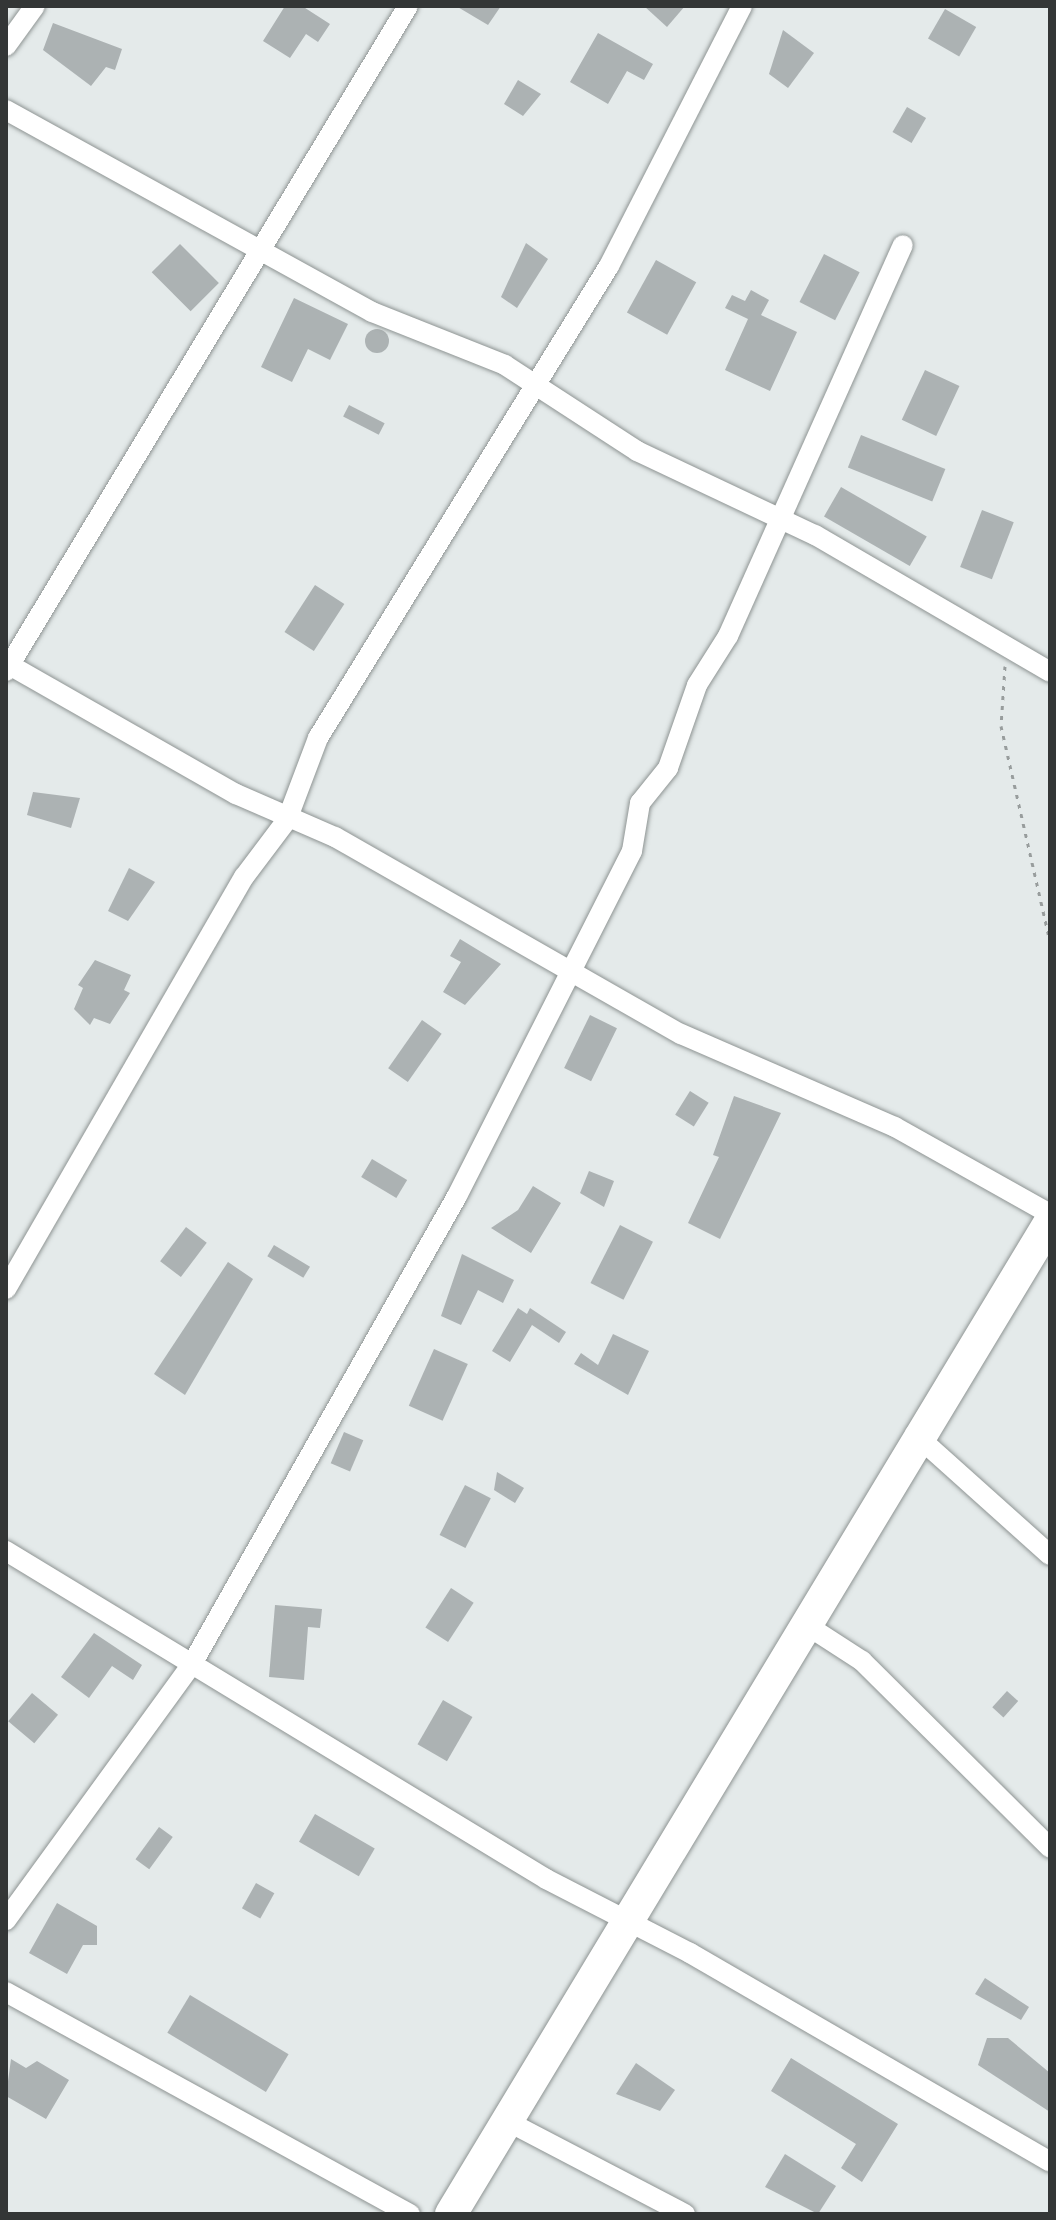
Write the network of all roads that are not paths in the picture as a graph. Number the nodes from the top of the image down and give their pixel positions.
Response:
1 (35, 6) edge
2 (408, 6) edge
3 (742, 6) edge
4 (6, 46) edge
5 (6, 110) edge
6 (903, 245) dead end
7 (258, 249) junction
8 (531, 384) junction
9 (780, 516) junction
10 (7, 666) edge
11 (1050, 672) edge
12 (287, 820) junction
13 (571, 972) junction
14 (1050, 1214) edge
15 (1050, 1222) edge
16 (6, 1289) edge
17 (915, 1434) junction
18 (6, 1551) edge
19 (1050, 1555) edge
20 (805, 1624) junction
21 (192, 1664) junction
22 (1050, 1848) edge
23 (6, 1920) edge
24 (629, 1924) junction
25 (6, 1992) edge
26 (505, 2120) junction
27 (1050, 2162) edge
28 (410, 2214) edge
29 (451, 2214) edge
30 (685, 2214) edge

1 - 4 street
2 - 7 street
3 - 8 street
5 - 7 street
6 - 9 street
7 - 8 street
7 - 10 street
8 - 9 street
8 - 12 street
9 - 11 street
9 - 13 street
10 - 12 street
12 - 13 street
12 - 16 street
13 - 14 street
13 - 21 street
15 - 17 main road
17 - 19 street
17 - 20 main road
18 - 21 street
20 - 22 street
20 - 24 main road
21 - 23 street
21 - 24 street
24 - 26 main road
24 - 27 street
25 - 28 street
26 - 29 main road
26 - 30 street

